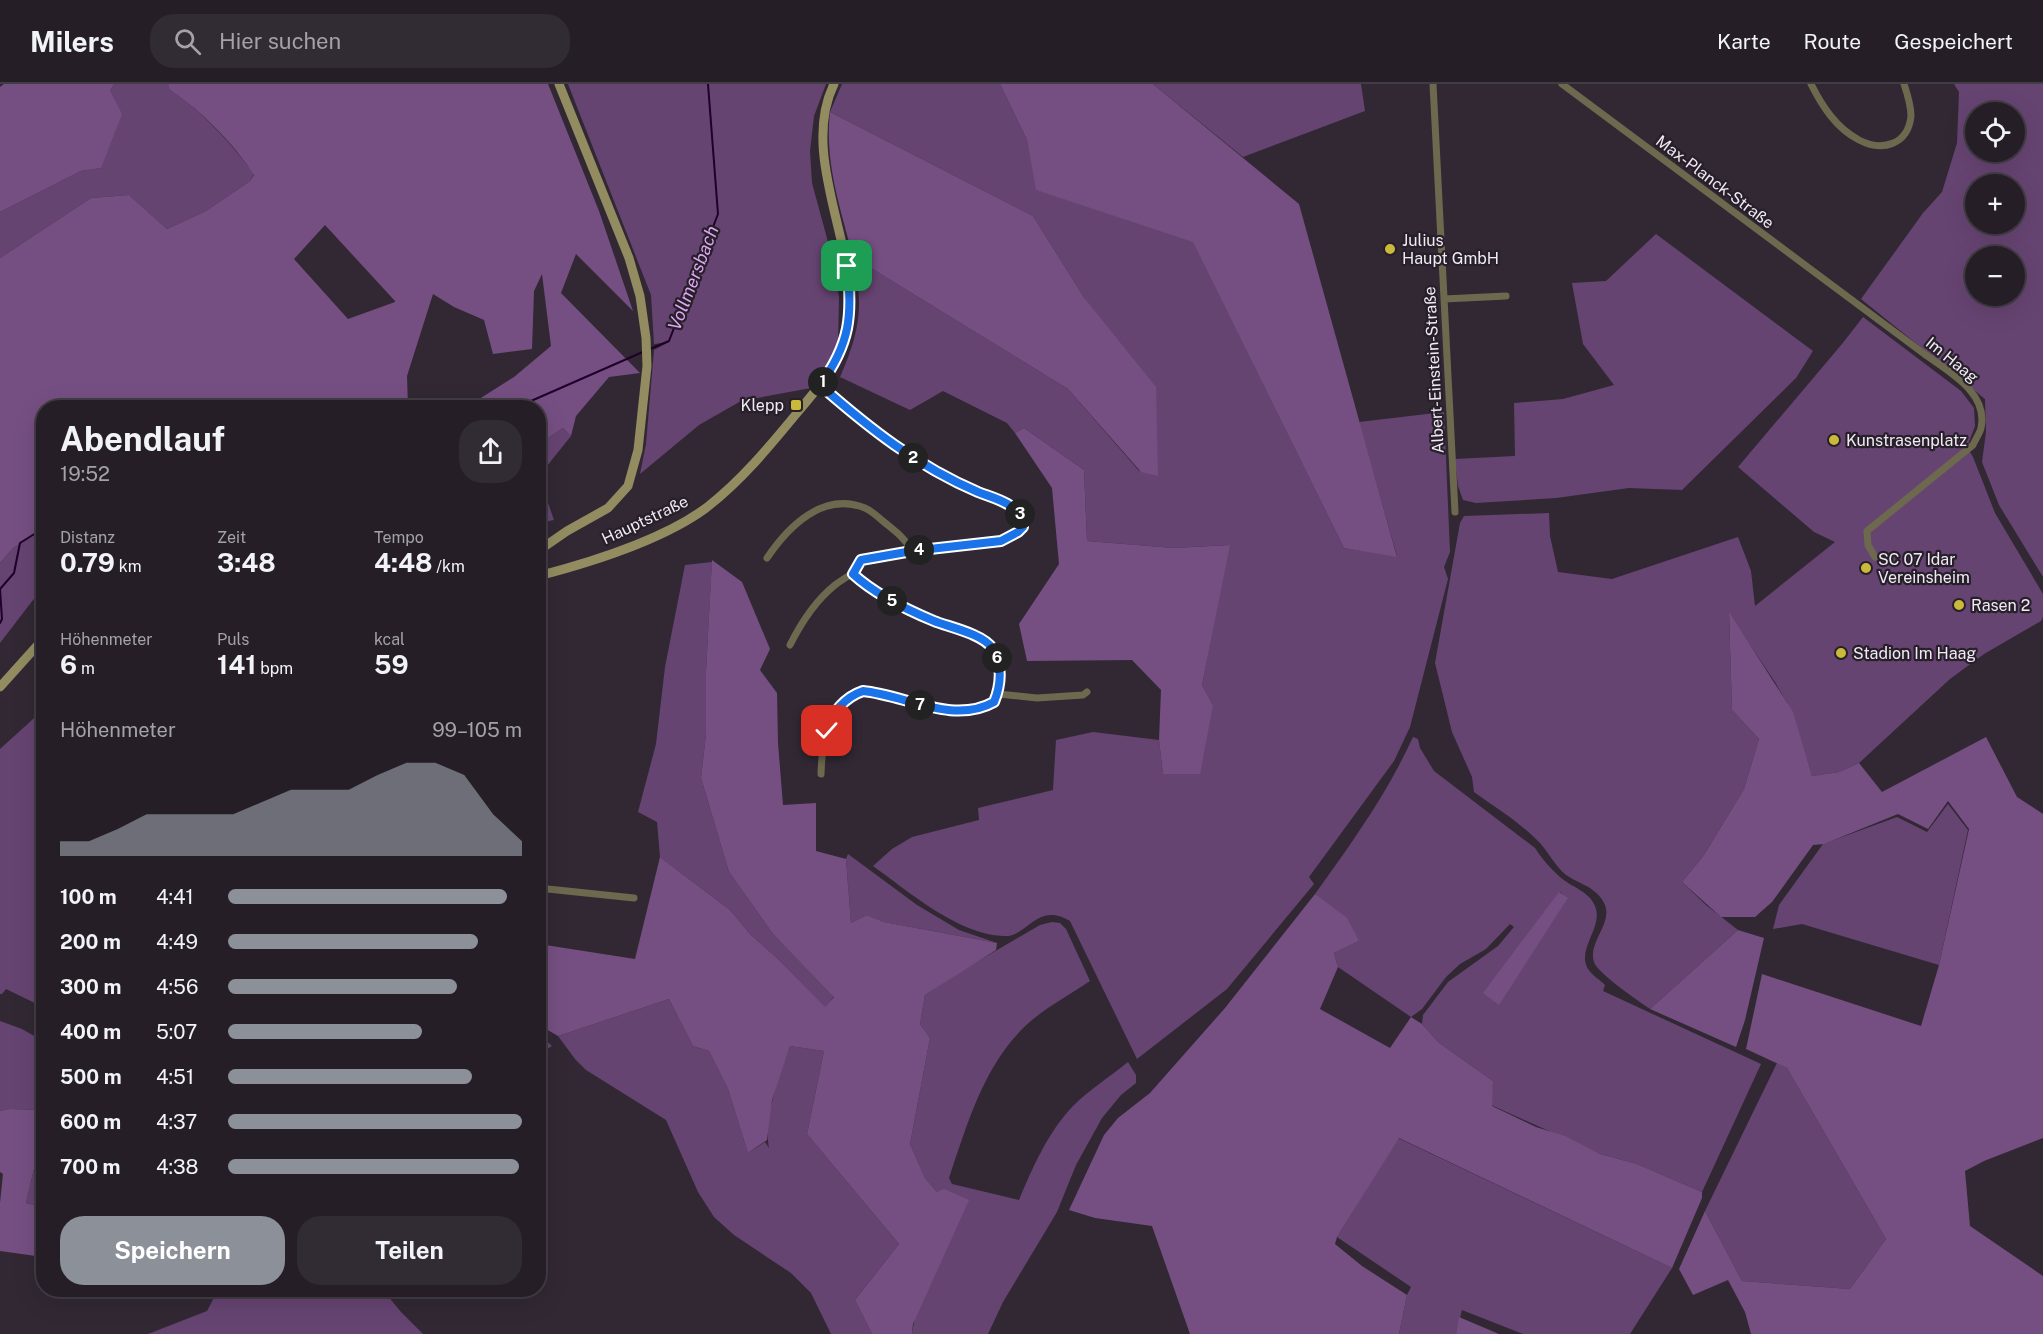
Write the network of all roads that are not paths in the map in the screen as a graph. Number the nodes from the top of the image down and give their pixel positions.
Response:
1 (559, 84) edge
2 (834, 84) edge
3 (1433, 84) edge
4 (1562, 84) edge
5 (1811, 84) edge
6 (1904, 84) edge
7 (1506, 296) dead end
8 (1444, 299) junction
9 (1853, 302) joint
10 (820, 385) junction
11 (1455, 512) dead end
12 (546, 546) edge
13 (912, 551) junction
14 (1875, 557) dead end
15 (767, 558) dead end
16 (546, 574) edge
17 (853, 574) junction
18 (790, 645) dead end
19 (36, 646) edge
20 (0, 687) edge
21 (1087, 692) dead end
22 (998, 694) junction
23 (821, 774) dead end
24 (546, 889) edge
25 (634, 898) dead end

1 - 12 street
2 - 10 street, Hauptstraße
3 - 8 street, Albert-Einstein-Straße
4 - 9 street, Max-Planck-Straße
5 - 6 street
7 - 8 street
8 - 11 street, Albert-Einstein-Straße
9 - 14 street, Im Haag
10 - 13 street
10 - 16 street, Hauptstraße
13 - 15 street
13 - 17 street
17 - 18 street
17 - 22 street
19 - 20 street
21 - 22 street
22 - 23 street
24 - 25 street

